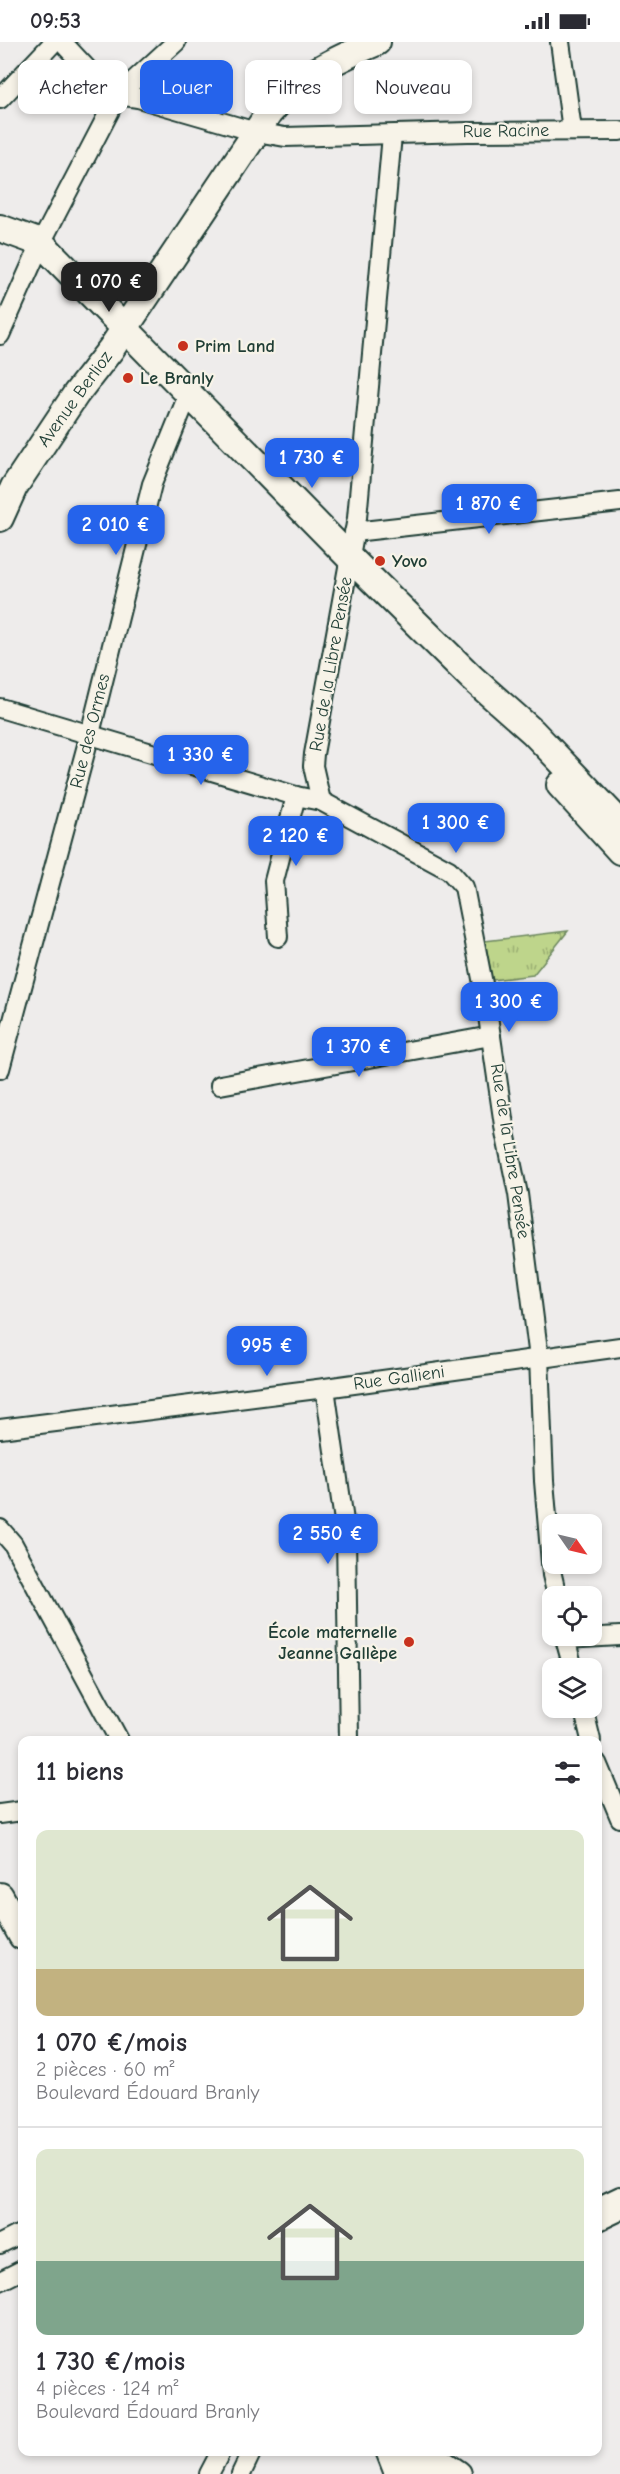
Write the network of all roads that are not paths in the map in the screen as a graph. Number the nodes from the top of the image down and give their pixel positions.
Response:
1 (54, 42) edge
2 (62, 42) edge
3 (176, 42) edge
4 (377, 42) edge
5 (560, 42) edge
6 (79, 60) edge
7 (128, 86) edge
8 (128, 96) edge
9 (0, 99) edge
10 (108, 114) edge
11 (572, 130) junction
12 (620, 131) edge
13 (256, 132) junction
14 (392, 135) junction
15 (0, 228) edge
16 (41, 243) junction
17 (124, 328) junction
18 (0, 335) edge
19 (189, 395) junction
20 (620, 502) edge
21 (0, 518) edge
22 (354, 532) junction
23 (349, 558) junction
24 (472, 678) junction
25 (0, 708) edge
26 (90, 734) junction
27 (296, 796) junction
28 (321, 801) junction
29 (620, 823) edge
30 (620, 851) edge
31 (278, 937) dead end
32 (491, 1036) junction
33 (0, 1069) edge
34 (220, 1085) dead end
35 (620, 1347) edge
36 (539, 1358) junction
37 (325, 1388) junction
38 (0, 1429) edge
39 (0, 1529) edge
40 (554, 1586) edge
41 (602, 1636) edge
42 (620, 1636) edge
43 (586, 1718) edge
44 (117, 1736) edge
45 (350, 1736) edge
46 (590, 1736) edge
47 (602, 1775) edge
48 (18, 1812) edge
49 (0, 1814) edge
50 (620, 1818) edge
51 (0, 1896) edge
52 (18, 1929) edge
53 (620, 2196) edge
54 (602, 2205) edge
55 (620, 2211) edge
56 (602, 2220) edge
57 (18, 2236) edge
58 (0, 2244) edge
59 (18, 2272) edge
60 (0, 2281) edge
61 (218, 2456) edge
62 (250, 2456) edge
63 (387, 2456) edge
64 (402, 2456) edge
65 (431, 2456) edge
66 (209, 2474) edge
67 (241, 2474) edge
68 (394, 2474) edge
69 (429, 2474) edge
70 (458, 2474) edge

1 - 9 street
2 - 6 street
3 - 7 street
4 - 13 street, Avenue Berlioz
5 - 11 street
8 - 13 street, Rue Racine
10 - 16 street
11 - 12 street, Rue Racine
11 - 14 street, Rue Racine
13 - 14 street, Rue Racine
13 - 17 street, Avenue Berlioz
14 - 22 street, Rue de la Libre Pensée
15 - 16 street
16 - 17 street
16 - 18 street
17 - 19 street
17 - 21 street, Avenue Berlioz
19 - 23 street
19 - 26 street, Rue des Ormes
20 - 22 street
22 - 23 street, Rue de la Libre Pensée
23 - 24 street
23 - 28 street, Rue de la Libre Pensée
24 - 29 street
24 - 30 street
25 - 26 street
26 - 27 street
26 - 33 street, Rue des Ormes
27 - 28 street
27 - 31 street
28 - 32 street, Rue de la Libre Pensée
32 - 34 street
32 - 36 street, Rue de la Libre Pensée
35 - 36 street, Rue Gallieni
36 - 37 street, Rue Gallieni
36 - 40 street, Rue de la Libre Pensée
37 - 38 street, Rue Gallieni
37 - 45 street
39 - 44 street
41 - 42 street
43 - 46 street
47 - 50 street
48 - 49 street
51 - 52 street
53 - 54 street
55 - 56 street
57 - 58 street
59 - 60 street
61 - 66 street
62 - 67 street
63 - 68 street
64 - 69 street
65 - 70 street

